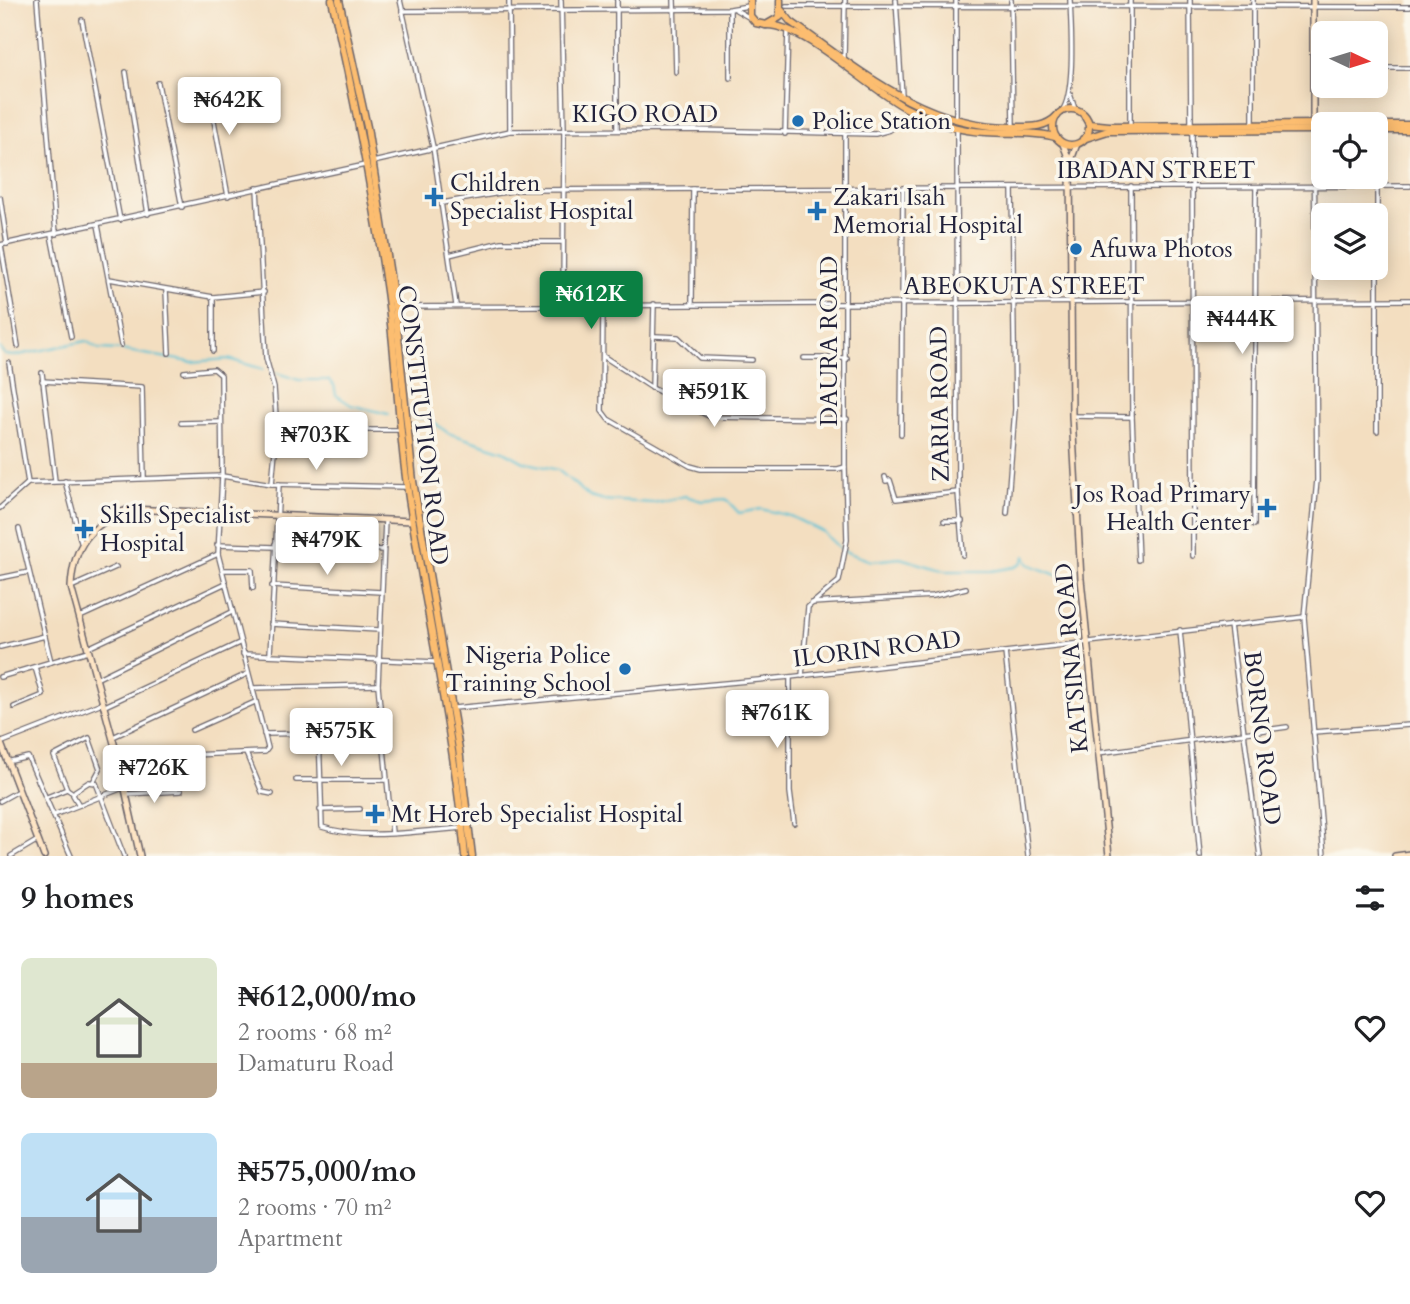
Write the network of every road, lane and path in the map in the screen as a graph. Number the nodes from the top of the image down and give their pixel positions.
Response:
1 (37, 0) edge
2 (332, 0) edge
3 (339, 0) edge
4 (400, 0) edge
5 (509, 0) edge
6 (561, 0) edge
7 (617, 0) edge
8 (674, 0) edge
9 (780, 0) edge
10 (787, 0) edge
11 (845, 0) edge
12 (896, 0) edge
13 (956, 0) edge
14 (1012, 0) edge
15 (1070, 0) edge
16 (1130, 0) edge
17 (1191, 0) edge
18 (1253, 0) edge
19 (1368, 0) edge
20 (748, 2) edge
21 (1314, 3) edge
22 (1012, 6) junction
23 (1070, 6) junction
24 (1191, 6) junction
25 (1253, 6) junction
26 (956, 7) junction
27 (1130, 7) junction
28 (1369, 7) junction
29 (1410, 7) edge
30 (845, 8) junction
31 (896, 8) junction
32 (561, 9) junction
33 (674, 9) junction
34 (732, 9) junction
35 (784, 9) junction
36 (509, 10) junction
37 (618, 10) junction
38 (402, 11) junction
39 (82, 20) dead end
40 (752, 20) junction
41 (1314, 21) edge
42 (766, 25) junction
43 (788, 28) junction
44 (844, 59) junction
45 (1388, 68) edge
46 (1410, 68) edge
47 (126, 72) dead end
48 (676, 72) dead end
49 (730, 78) dead end
50 (158, 83) dead end
51 (207, 83) dead end
52 (1069, 90) junction
53 (902, 99) junction
54 (913, 112) junction
55 (1059, 114) junction
56 (1083, 115) junction
57 (956, 124) junction
58 (1253, 125) junction
59 (1130, 126) junction
60 (1388, 126) edge
61 (1013, 127) junction
62 (1311, 127) edge
63 (1311, 127) edge
64 (1410, 127) edge
65 (1191, 128) junction
66 (1388, 129) edge
67 (617, 130) junction
68 (510, 131) junction
69 (564, 131) junction
70 (785, 134) junction
71 (845, 134) junction
72 (1055, 137) junction
73 (1080, 141) junction
74 (1063, 144) junction
75 (433, 147) junction
76 (370, 163) junction
77 (1070, 163) junction
78 (1388, 185) edge
79 (1131, 186) junction
80 (1311, 186) edge
81 (1410, 186) edge
82 (1070, 187) junction
83 (1194, 187) junction
84 (1256, 187) junction
85 (257, 188) junction
86 (903, 188) junction
87 (957, 188) junction
88 (1012, 188) junction
89 (693, 189) junction
90 (846, 189) junction
91 (1314, 189) edge
92 (1377, 189) edge
93 (563, 191) junction
94 (228, 196) junction
95 (0, 197) edge
96 (442, 203) junction
97 (182, 207) junction
98 (148, 214) junction
99 (120, 220) junction
100 (98, 225) junction
101 (54, 234) junction
102 (563, 242) junction
103 (7, 244) junction
104 (0, 245) edge
105 (449, 255) junction
106 (109, 279) junction
107 (166, 290) junction
108 (264, 292) junction
109 (213, 297) junction
110 (1378, 300) junction
111 (1410, 300) edge
112 (1315, 301) junction
113 (1072, 302) junction
114 (1194, 302) junction
115 (1015, 303) junction
116 (1131, 303) junction
117 (1254, 303) junction
118 (563, 304) junction
119 (654, 304) junction
120 (692, 304) junction
121 (847, 304) junction
122 (456, 305) junction
123 (903, 305) junction
124 (957, 305) junction
125 (603, 306) junction
126 (395, 307) junction
127 (655, 336) junction
128 (71, 337) dead end
129 (121, 345) dead end
130 (18, 346) dead end
131 (213, 351) dead end
132 (169, 354) dead end
133 (603, 356) junction
134 (804, 358) dead end
135 (847, 358) junction
136 (752, 360) dead end
137 (9, 363) dead end
138 (184, 372) dead end
139 (42, 373) dead end
140 (43, 381) junction
141 (652, 388) junction
142 (403, 409) junction
143 (1072, 416) junction
144 (1132, 417) junction
145 (848, 419) junction
146 (405, 420) junction
147 (221, 422) junction
148 (181, 423) dead end
149 (277, 430) junction
150 (402, 430) junction
151 (1377, 430) dead end
152 (901, 434) dead end
153 (846, 465) junction
154 (144, 477) junction
155 (222, 477) junction
156 (885, 477) dead end
157 (55, 481) junction
158 (65, 481) junction
159 (28, 483) junction
160 (272, 484) junction
161 (279, 484) junction
162 (408, 487) junction
163 (958, 492) junction
164 (0, 508) edge
165 (218, 512) junction
166 (1007, 513) dead end
167 (277, 515) junction
168 (385, 520) junction
169 (413, 521) junction
170 (944, 521) dead end
171 (962, 521) junction
172 (1254, 525) dead end
173 (19, 529) dead end
174 (81, 542) junction
175 (217, 545) junction
176 (275, 545) junction
177 (383, 550) junction
178 (218, 554) junction
179 (963, 555) dead end
180 (1193, 556) dead end
181 (1138, 560) dead end
182 (116, 567) dead end
183 (223, 570) junction
184 (29, 572) junction
185 (0, 578) edge
186 (226, 583) junction
187 (272, 586) junction
188 (71, 587) junction
189 (253, 588) dead end
190 (966, 588) dead end
191 (428, 591) junction
192 (381, 592) junction
193 (810, 604) junction
194 (232, 612) junction
195 (79, 617) junction
196 (1304, 617) junction
197 (271, 624) junction
198 (1230, 625) junction
199 (379, 630) junction
200 (1180, 630) junction
201 (45, 636) junction
202 (1088, 642) junction
203 (239, 643) junction
204 (0, 647) edge
205 (88, 650) junction
206 (1004, 652) junction
207 (243, 654) junction
208 (270, 654) junction
209 (378, 658) junction
210 (51, 662) junction
211 (438, 663) junction
212 (35, 667) junction
213 (247, 674) junction
214 (802, 676) junction
215 (0, 677) edge
216 (790, 677) junction
217 (96, 679) junction
218 (378, 685) junction
219 (252, 688) junction
220 (256, 702) junction
221 (102, 705) junction
222 (14, 707) dead end
223 (453, 708) junction
224 (1410, 725) edge
225 (1287, 727) dead end
226 (192, 730) dead end
227 (381, 732) junction
228 (1313, 732) junction
229 (319, 733) junction
230 (263, 734) junction
231 (1242, 734) junction
232 (111, 738) junction
233 (1189, 742) junction
234 (0, 743) edge
235 (246, 753) junction
236 (1098, 753) junction
237 (118, 758) junction
238 (7, 762) junction
239 (296, 780) dead end
240 (319, 780) junction
241 (385, 780) junction
242 (93, 782) junction
243 (66, 789) junction
244 (18, 791) junction
245 (126, 791) junction
246 (181, 791) dead end
247 (73, 793) junction
248 (272, 794) dead end
249 (102, 796) junction
250 (47, 797) junction
251 (0, 802) edge
252 (79, 805) junction
253 (320, 810) junction
254 (360, 810) dead end
255 (54, 815) junction
256 (794, 822) dead end
257 (463, 828) junction
258 (392, 833) junction
259 (38, 840) junction
260 (1410, 854) edge
261 (11, 856) edge
262 (44, 856) edge
263 (72, 856) edge
264 (124, 856) edge
265 (140, 856) edge
266 (465, 856) edge
267 (471, 856) edge
268 (1028, 856) edge
269 (1109, 856) edge
270 (1200, 856) edge
271 (1260, 856) edge
272 (1324, 856) edge
273 (1395, 856) edge

1 - 101 street
2 - 76 main road, CONSTITUTION ROAD
3 - 76 main road, CONSTITUTION ROAD
4 - 38 street
5 - 36 street
6 - 32 street
7 - 37 street
8 - 33 street
9 - 35 main road
10 - 35 street
11 - 30 street
12 - 31 street
13 - 26 street, ZARIA ROAD
14 - 22 street
15 - 23 street
16 - 27 street
17 - 24 street
18 - 25 street
19 - 28 street
20 - 34 street
20 - 40 main road
21 - 25 street
21 - 28 street
21 - 41 street
22 - 23 street
22 - 26 street
22 - 61 street
23 - 27 street
23 - 52 street
24 - 25 street
24 - 27 street
24 - 65 street
25 - 58 street
26 - 31 street
26 - 57 street, ZARIA ROAD
27 - 59 street
28 - 29 street
30 - 31 street
30 - 35 street
30 - 44 street
31 - 53 street
32 - 36 street
32 - 37 street
32 - 69 street
33 - 34 street
33 - 37 street
33 - 48 street
34 - 40 street
34 - 49 street
35 - 42 main road
35 - 44 main road
36 - 38 street
36 - 68 street
37 - 67 street
38 - 75 street
39 - 99 street
40 - 42 main road
42 - 43 main road
43 - 54 main road
43 - 70 street
44 - 53 main road
45 - 46 street
47 - 98 street
50 - 97 street
51 - 94 street
52 - 55 street
52 - 56 street
53 - 57 main road
54 - 57 main road
54 - 71 street, KIGO ROAD
55 - 56 main road
55 - 61 main road
55 - 72 main road
56 - 59 main road
56 - 73 main road
57 - 61 main road
57 - 72 main road
57 - 87 street, ZARIA ROAD
58 - 62 main road
58 - 65 main road
59 - 65 main road
60 - 64 main road
63 - 65 main road
64 - 66 main road
65 - 73 main road
65 - 83 street
67 - 69 street, KIGO ROAD
67 - 70 street, KIGO ROAD
68 - 69 street, KIGO ROAD
68 - 75 street, KIGO ROAD
69 - 93 street
70 - 71 street, KIGO ROAD
71 - 90 street, DAURA ROAD
72 - 74 main road
73 - 74 main road
73 - 77 street, KATSINA ROAD
74 - 77 street, KATSINA ROAD
75 - 76 street, KIGO ROAD
75 - 96 street
76 - 85 street, KIGO ROAD
76 - 126 main road, CONSTITUTION ROAD
76 - 142 main road, CONSTITUTION ROAD
77 - 82 street, KATSINA ROAD
78 - 81 street, IBADAN STREET
79 - 82 street, IBADAN STREET
79 - 83 street, IBADAN STREET
79 - 116 street
80 - 84 street, IBADAN STREET
82 - 88 street, IBADAN STREET
82 - 113 street, KATSINA ROAD
83 - 84 street, IBADAN STREET
83 - 114 street
84 - 117 street
85 - 94 street, KIGO ROAD
85 - 108 street
86 - 87 street, IBADAN STREET
86 - 90 street, IBADAN STREET
86 - 123 street
87 - 88 street, IBADAN STREET
87 - 124 street, ZARIA ROAD
88 - 115 street
89 - 90 street, IBADAN STREET
89 - 93 street, IBADAN STREET
89 - 120 street
90 - 121 street, DAURA ROAD
91 - 112 street
92 - 110 street
93 - 96 street, IBADAN STREET
93 - 102 street
94 - 97 street, KIGO ROAD
95 - 103 street
96 - 105 street
97 - 98 street, KIGO ROAD
98 - 99 street, KIGO ROAD
99 - 100 street, KIGO ROAD
100 - 101 street, KIGO ROAD
100 - 106 street
101 - 103 street, KIGO ROAD
101 - 128 street
102 - 105 street
102 - 118 street
103 - 104 street, KIGO ROAD
104 - 130 street
105 - 122 street
106 - 107 street
106 - 129 street
107 - 109 street
107 - 132 street
108 - 109 street
108 - 149 street
109 - 131 street
110 - 111 street, ABEOKUTA STREET
110 - 112 street, ABEOKUTA STREET
110 - 151 street
112 - 117 street, ABEOKUTA STREET
112 - 196 street
113 - 115 street, ABEOKUTA STREET
113 - 116 street, ABEOKUTA STREET
113 - 143 street, KATSINA ROAD
114 - 116 street, ABEOKUTA STREET
114 - 117 street, ABEOKUTA STREET
114 - 180 street
115 - 124 street, ABEOKUTA STREET
115 - 166 street
116 - 144 street
117 - 172 street
118 - 122 street, ABEOKUTA STREET
118 - 125 street, ABEOKUTA STREET
119 - 120 street, ABEOKUTA STREET
119 - 125 street, ABEOKUTA STREET
119 - 127 street
120 - 121 street, ABEOKUTA STREET
121 - 123 street, ABEOKUTA STREET
121 - 135 street, DAURA ROAD
122 - 126 street, ABEOKUTA STREET
123 - 124 street, ABEOKUTA STREET
123 - 152 street
124 - 163 street, ZARIA ROAD
125 - 133 street
126 - 142 main road, CONSTITUTION ROAD
127 - 136 street
127 - 141 street
133 - 141 street
133 - 153 street
134 - 135 street
135 - 145 street, DAURA ROAD
137 - 159 street
138 - 147 street
139 - 140 street
140 - 154 street
140 - 157 street
141 - 145 street
142 - 146 main road, CONSTITUTION ROAD
143 - 144 street
143 - 202 street, KATSINA ROAD
144 - 181 street
145 - 153 street, DAURA ROAD
146 - 150 main road, CONSTITUTION ROAD
146 - 191 main road, CONSTITUTION ROAD
147 - 148 street
147 - 155 street
149 - 150 street
149 - 160 street
150 - 162 main road, CONSTITUTION ROAD
153 - 193 street, DAURA ROAD
154 - 155 street
154 - 158 street
155 - 160 street
155 - 165 street
156 - 163 street
157 - 158 street
157 - 159 street
158 - 174 street
159 - 164 street
160 - 161 street
161 - 162 street
161 - 167 street
162 - 169 main road, CONSTITUTION ROAD
163 - 171 street, ZARIA ROAD
165 - 167 street
165 - 174 street
165 - 175 street
167 - 168 street
167 - 176 street
168 - 169 street
168 - 177 street
169 - 191 main road, CONSTITUTION ROAD
170 - 171 street
171 - 179 street, ZARIA ROAD
173 - 184 street
174 - 188 street
175 - 176 street
175 - 178 street
176 - 177 street
176 - 187 street
177 - 192 street
178 - 183 street
178 - 195 street
182 - 188 street
183 - 186 street
183 - 189 street
184 - 185 street
184 - 201 street
186 - 194 street
186 - 205 street
187 - 192 street
187 - 197 street
188 - 195 street
190 - 193 street
191 - 211 main road, CONSTITUTION ROAD
191 - 223 main road, CONSTITUTION ROAD
192 - 199 street
193 - 214 street
194 - 203 street
194 - 217 street
195 - 205 street
196 - 198 street, ILORIN ROAD
196 - 228 street
197 - 199 street
197 - 208 street
198 - 200 street, ILORIN ROAD
198 - 231 street, BORNO ROAD
199 - 209 street
200 - 202 street, ILORIN ROAD
200 - 233 street
201 - 204 street
201 - 210 street
202 - 206 street, ILORIN ROAD
202 - 236 street, KATSINA ROAD
203 - 207 street
203 - 221 street
205 - 210 street
205 - 217 street
206 - 214 street, ILORIN ROAD
206 - 268 street
207 - 208 street
207 - 213 street
208 - 209 street
209 - 211 street
209 - 218 street
210 - 212 street
211 - 257 main road, CONSTITUTION ROAD
212 - 215 street
212 - 222 street
213 - 219 street
213 - 232 street
214 - 216 street, ILORIN ROAD
216 - 223 street, ILORIN ROAD
216 - 256 street
217 - 221 street
218 - 219 street
218 - 227 street
219 - 220 street
220 - 226 street
220 - 230 street
221 - 232 street
221 - 234 street
223 - 267 main road, CONSTITUTION ROAD
224 - 228 street
225 - 231 street
227 - 229 street
227 - 241 street
228 - 272 street
229 - 230 street
229 - 240 street
230 - 235 street
231 - 233 street
231 - 271 street, BORNO ROAD
232 - 237 street
233 - 236 street
233 - 270 street
234 - 238 street
235 - 237 street
235 - 248 street
236 - 269 street, KATSINA ROAD
237 - 245 street
238 - 244 street
238 - 250 street
239 - 240 street
240 - 241 street
240 - 253 street
241 - 258 street
242 - 243 street
242 - 247 street
242 - 249 street
243 - 247 street
243 - 250 street
244 - 251 street
244 - 259 street
245 - 246 street
245 - 249 street
245 - 265 street
247 - 252 street
249 - 252 street
249 - 264 street
250 - 255 street
252 - 255 street
253 - 254 street
253 - 258 street
255 - 263 street
257 - 258 street
257 - 266 main road, CONSTITUTION ROAD
259 - 261 street
259 - 262 street
260 - 273 street

